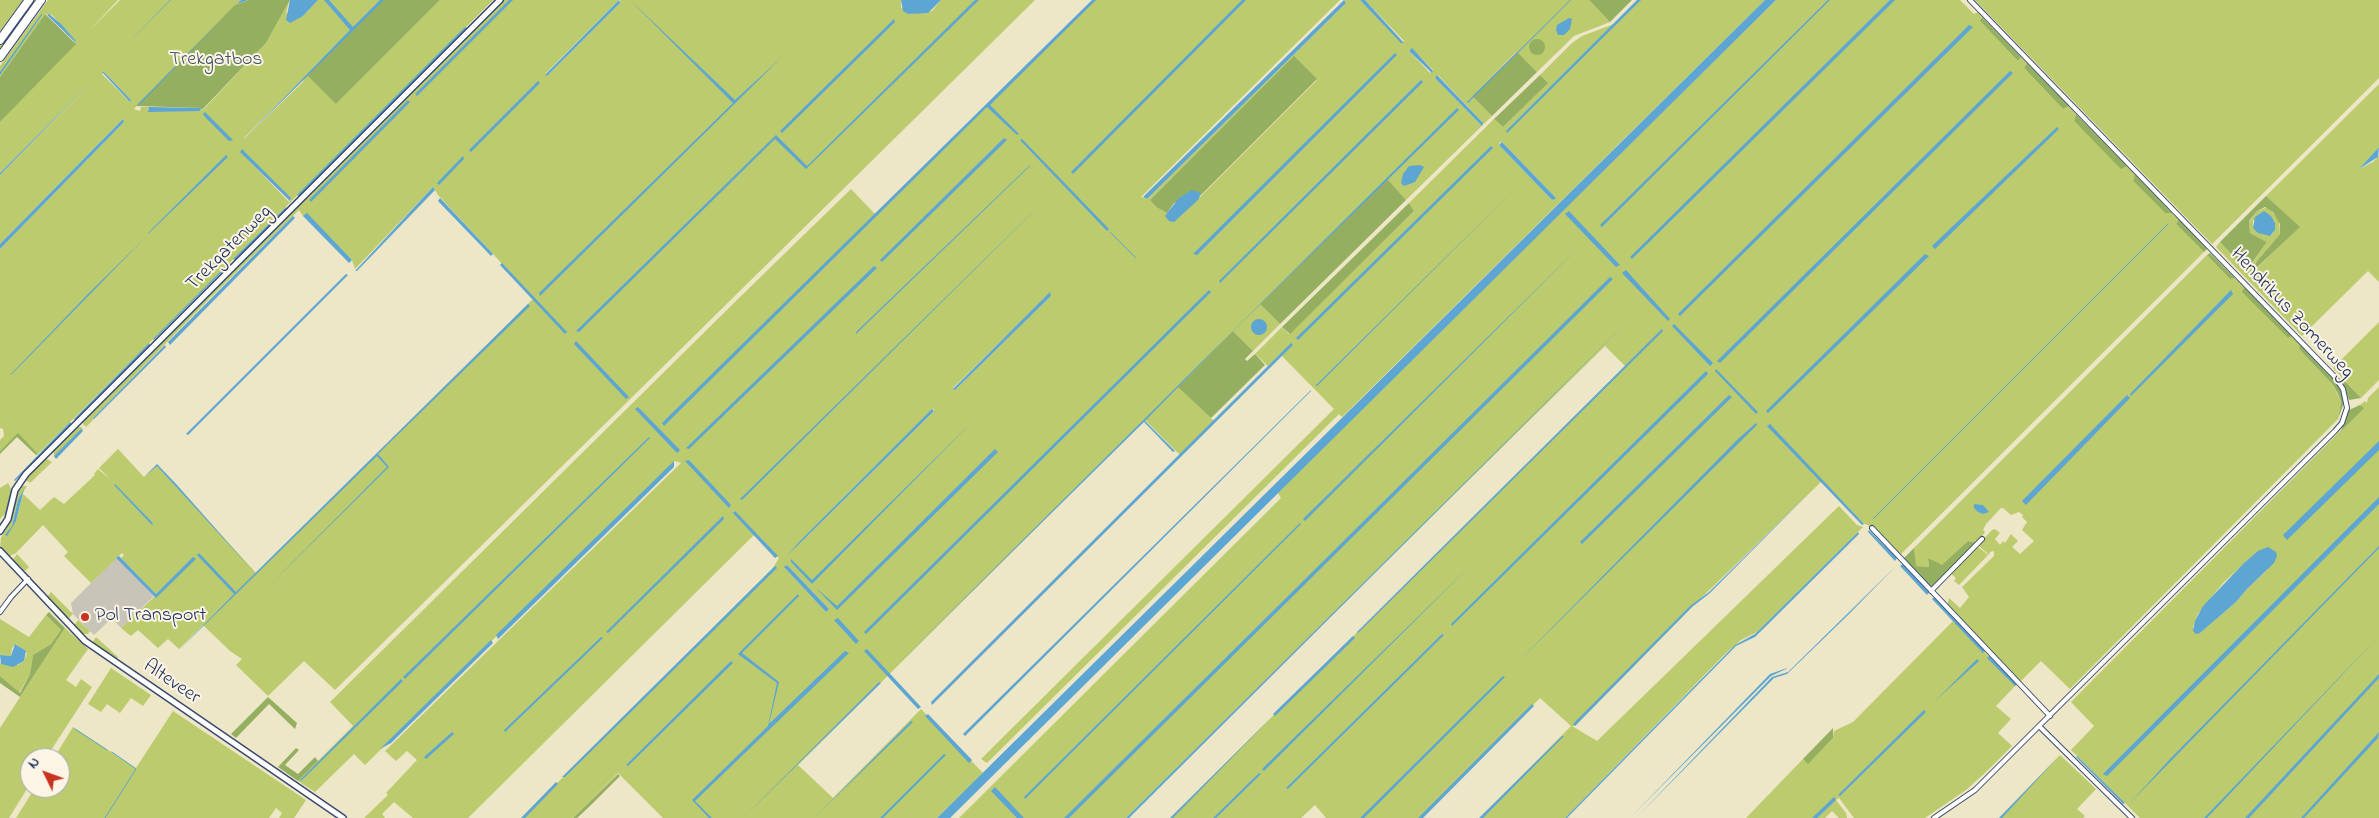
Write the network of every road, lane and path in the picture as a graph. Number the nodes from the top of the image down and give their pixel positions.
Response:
1 (29, 0) edge
2 (41, 0) edge
3 (500, 0) edge
4 (1970, 0) edge
5 (0, 40) edge
6 (0, 57) edge
7 (1, 527) edge
8 (1872, 528) dead end
9 (1982, 539) dead end
10 (0, 551) edge
11 (26, 581) junction
12 (1931, 591) junction
13 (0, 612) edge
14 (2050, 716) junction
15 (2039, 726) junction
16 (343, 818) edge
17 (1934, 818) edge
18 (2132, 818) edge

1 - 5 highway
2 - 6 highway
3 - 7 street, Trekgatenweg
4 - 14 street, Hendrikus Zomerweg
8 - 12 street
9 - 12 street
10 - 11 street, Alteveer
11 - 13 street
11 - 16 street, Alteveer
12 - 14 street
14 - 15 street, Hendrikus Zomerweg
15 - 17 street, Hendrikus Zomerweg
15 - 18 street

